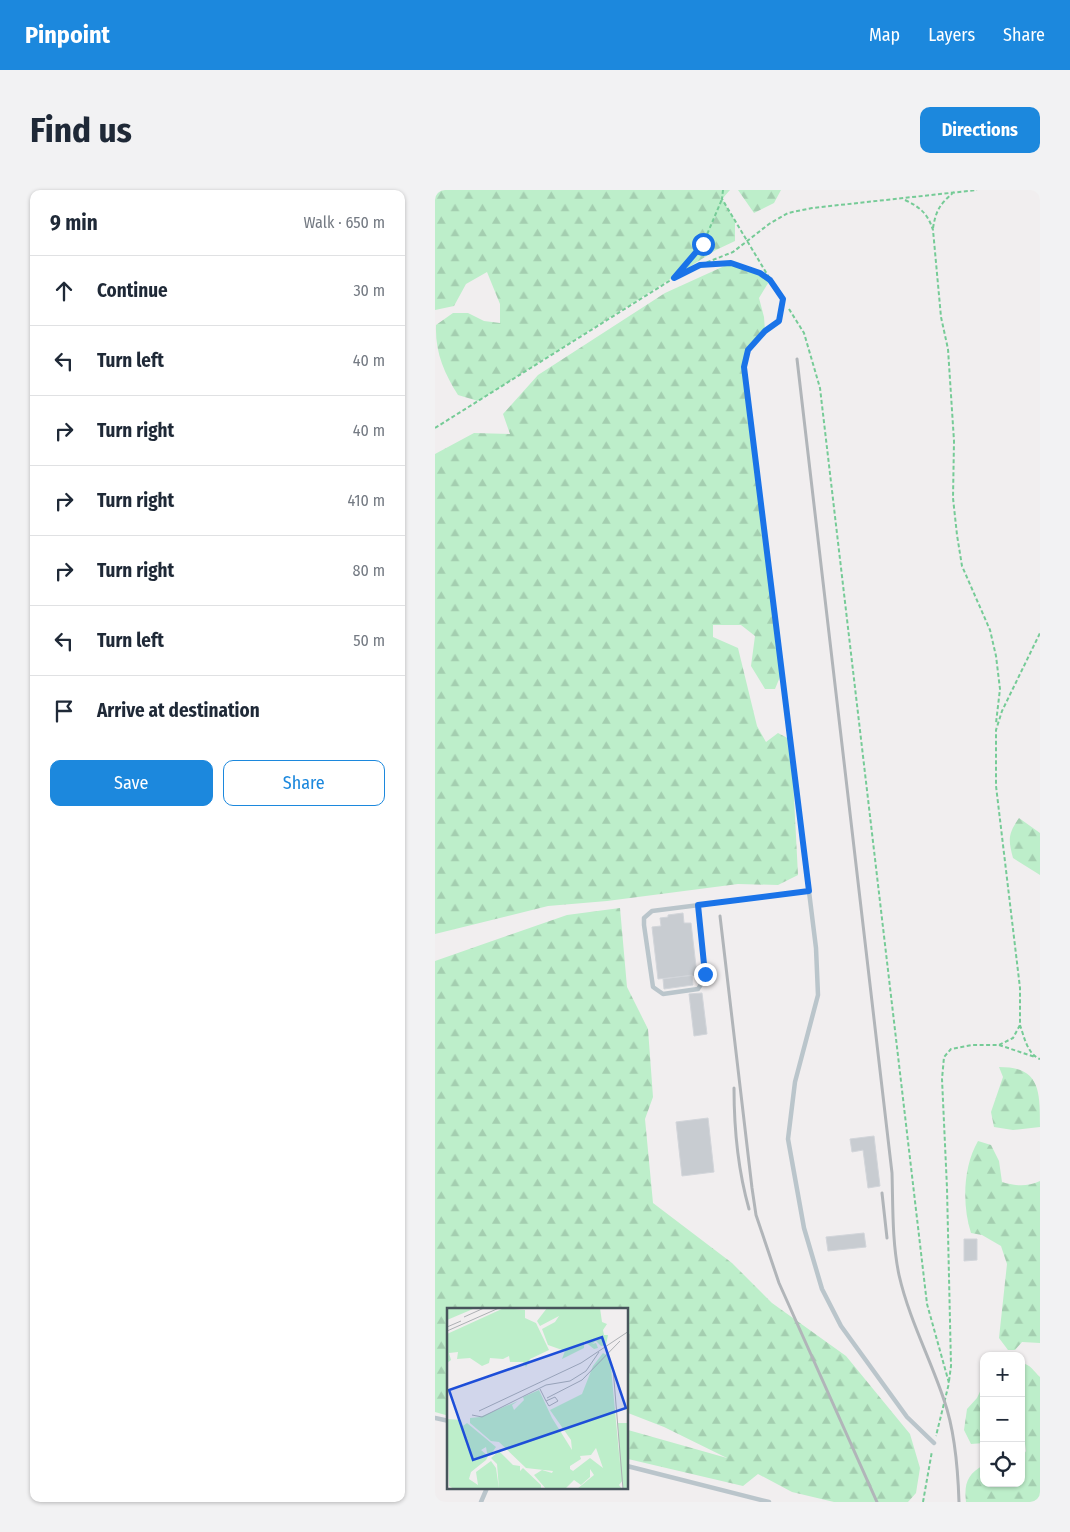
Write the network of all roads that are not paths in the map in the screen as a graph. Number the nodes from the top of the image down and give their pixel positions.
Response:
1 (783, 299) road end
2 (809, 891) junction
3 (698, 905) junction
4 (934, 1443) road end
5 (629, 1467) edge
6 (486, 1490) edge
7 (481, 1502) edge
8 (769, 1502) edge

1 - 2 lane
2 - 3 lane
2 - 4 lane
3 - 3 lane
5 - 8 lane
6 - 7 lane

